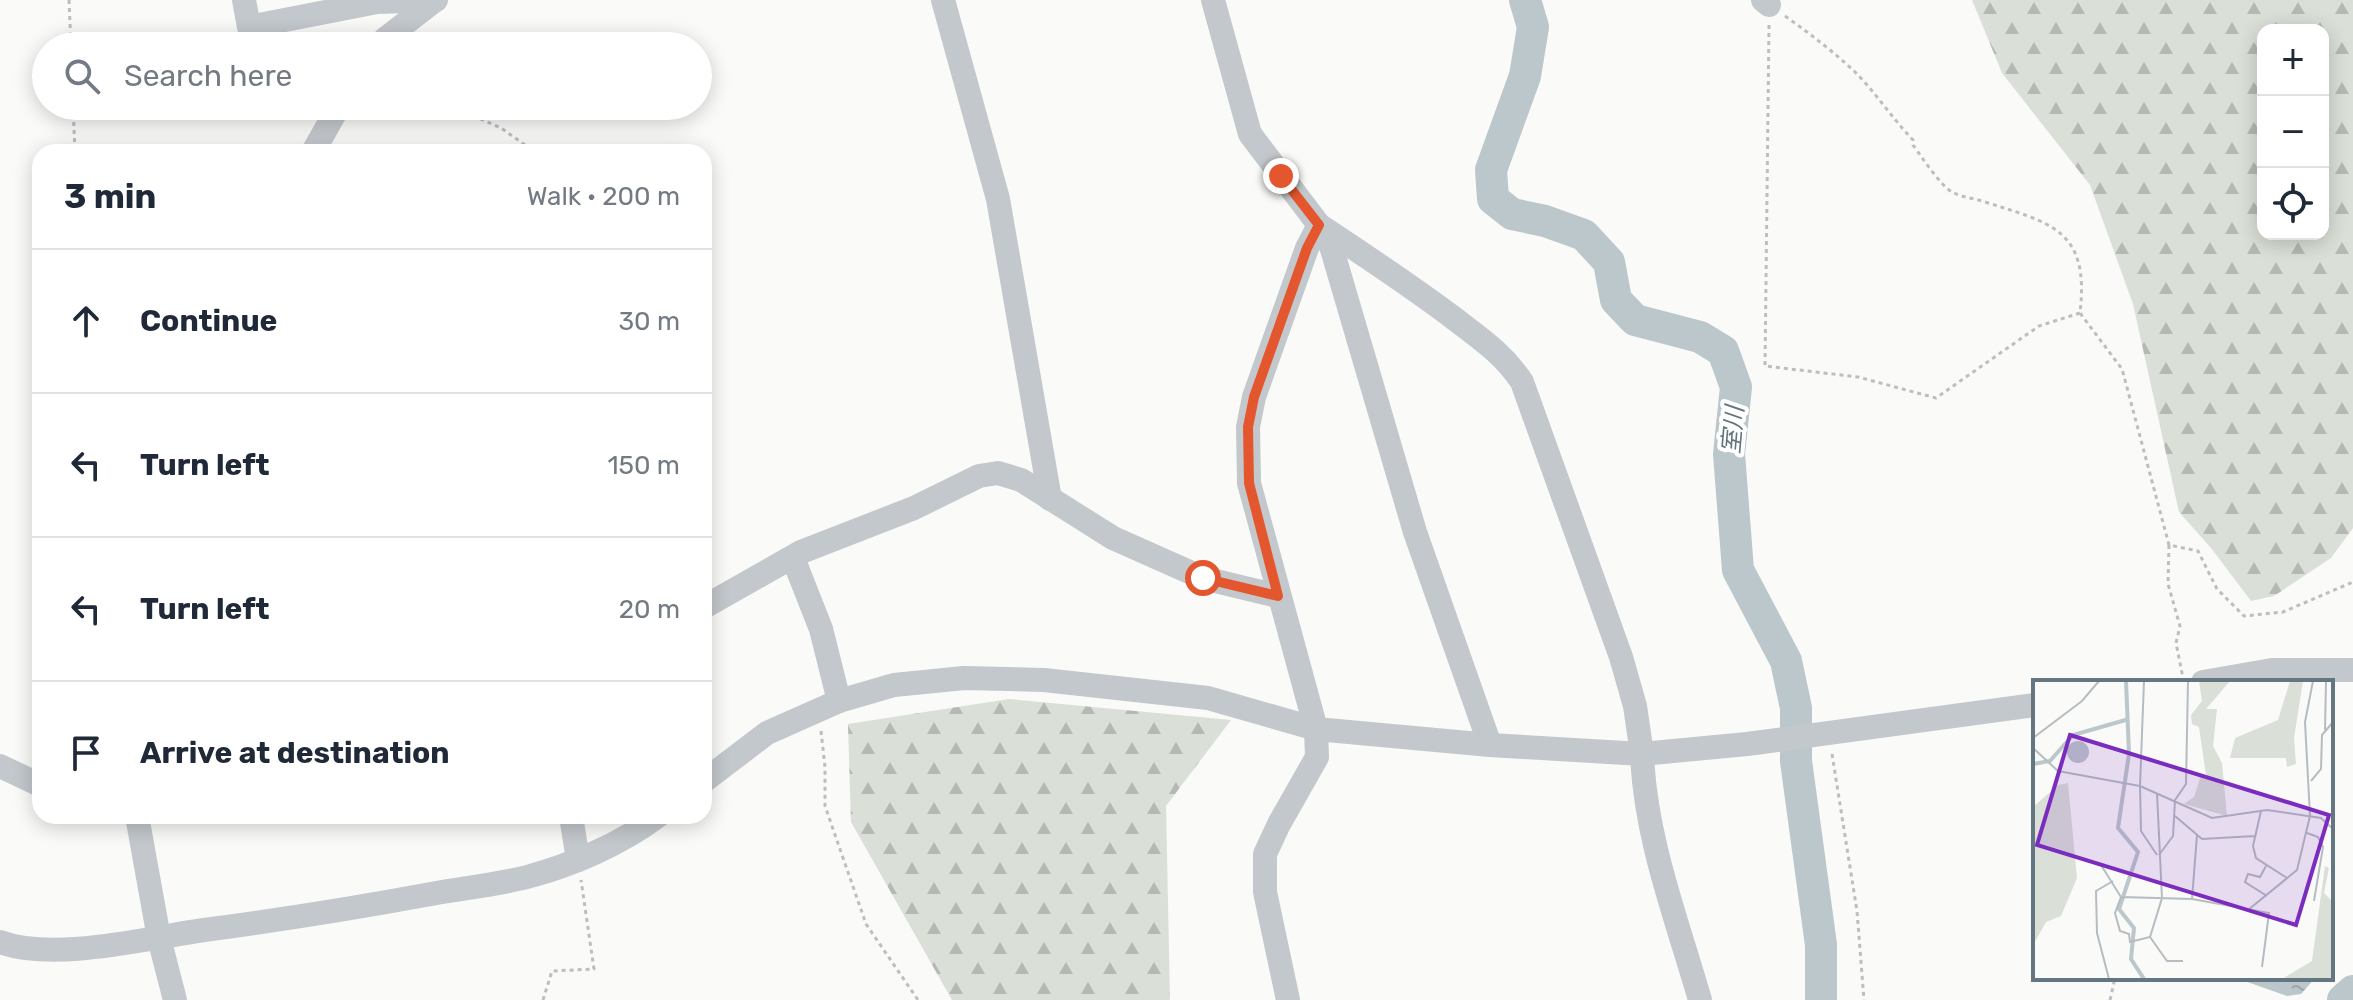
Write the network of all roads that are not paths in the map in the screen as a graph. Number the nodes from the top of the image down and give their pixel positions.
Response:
1 (244, 0) edge
2 (435, 0) edge
3 (943, 0) edge
4 (1213, 0) edge
5 (394, 32) edge
6 (331, 120) edge
7 (318, 144) edge
8 (1319, 225) junction
9 (1050, 499) junction
10 (793, 558) junction
11 (1278, 596) junction
12 (712, 603) edge
13 (2353, 670) edge
14 (2214, 680) edge
15 (839, 701) junction
16 (2033, 705) edge
17 (1316, 729) junction
18 (1490, 745) junction
19 (1642, 754) junction
20 (0, 766) edge
21 (712, 775) edge
22 (32, 781) edge
23 (138, 824) edge
24 (572, 824) edge
25 (647, 824) edge
26 (578, 860) junction
27 (159, 938) junction
28 (0, 942) edge
29 (175, 1000) edge
30 (1288, 1000) edge
31 (1700, 1000) edge

1 - 2 street
2 - 5 street
3 - 9 street
4 - 8 street
6 - 7 street
8 - 11 street
8 - 18 street
8 - 19 street
9 - 10 street
9 - 11 street
10 - 12 street
10 - 15 street
11 - 17 street
13 - 14 street
15 - 17 street
15 - 21 street
16 - 19 street
17 - 18 street
17 - 30 street
18 - 19 street
19 - 31 street
20 - 22 street
23 - 27 street
24 - 26 street
25 - 26 street
26 - 27 street
27 - 28 street
27 - 29 street

